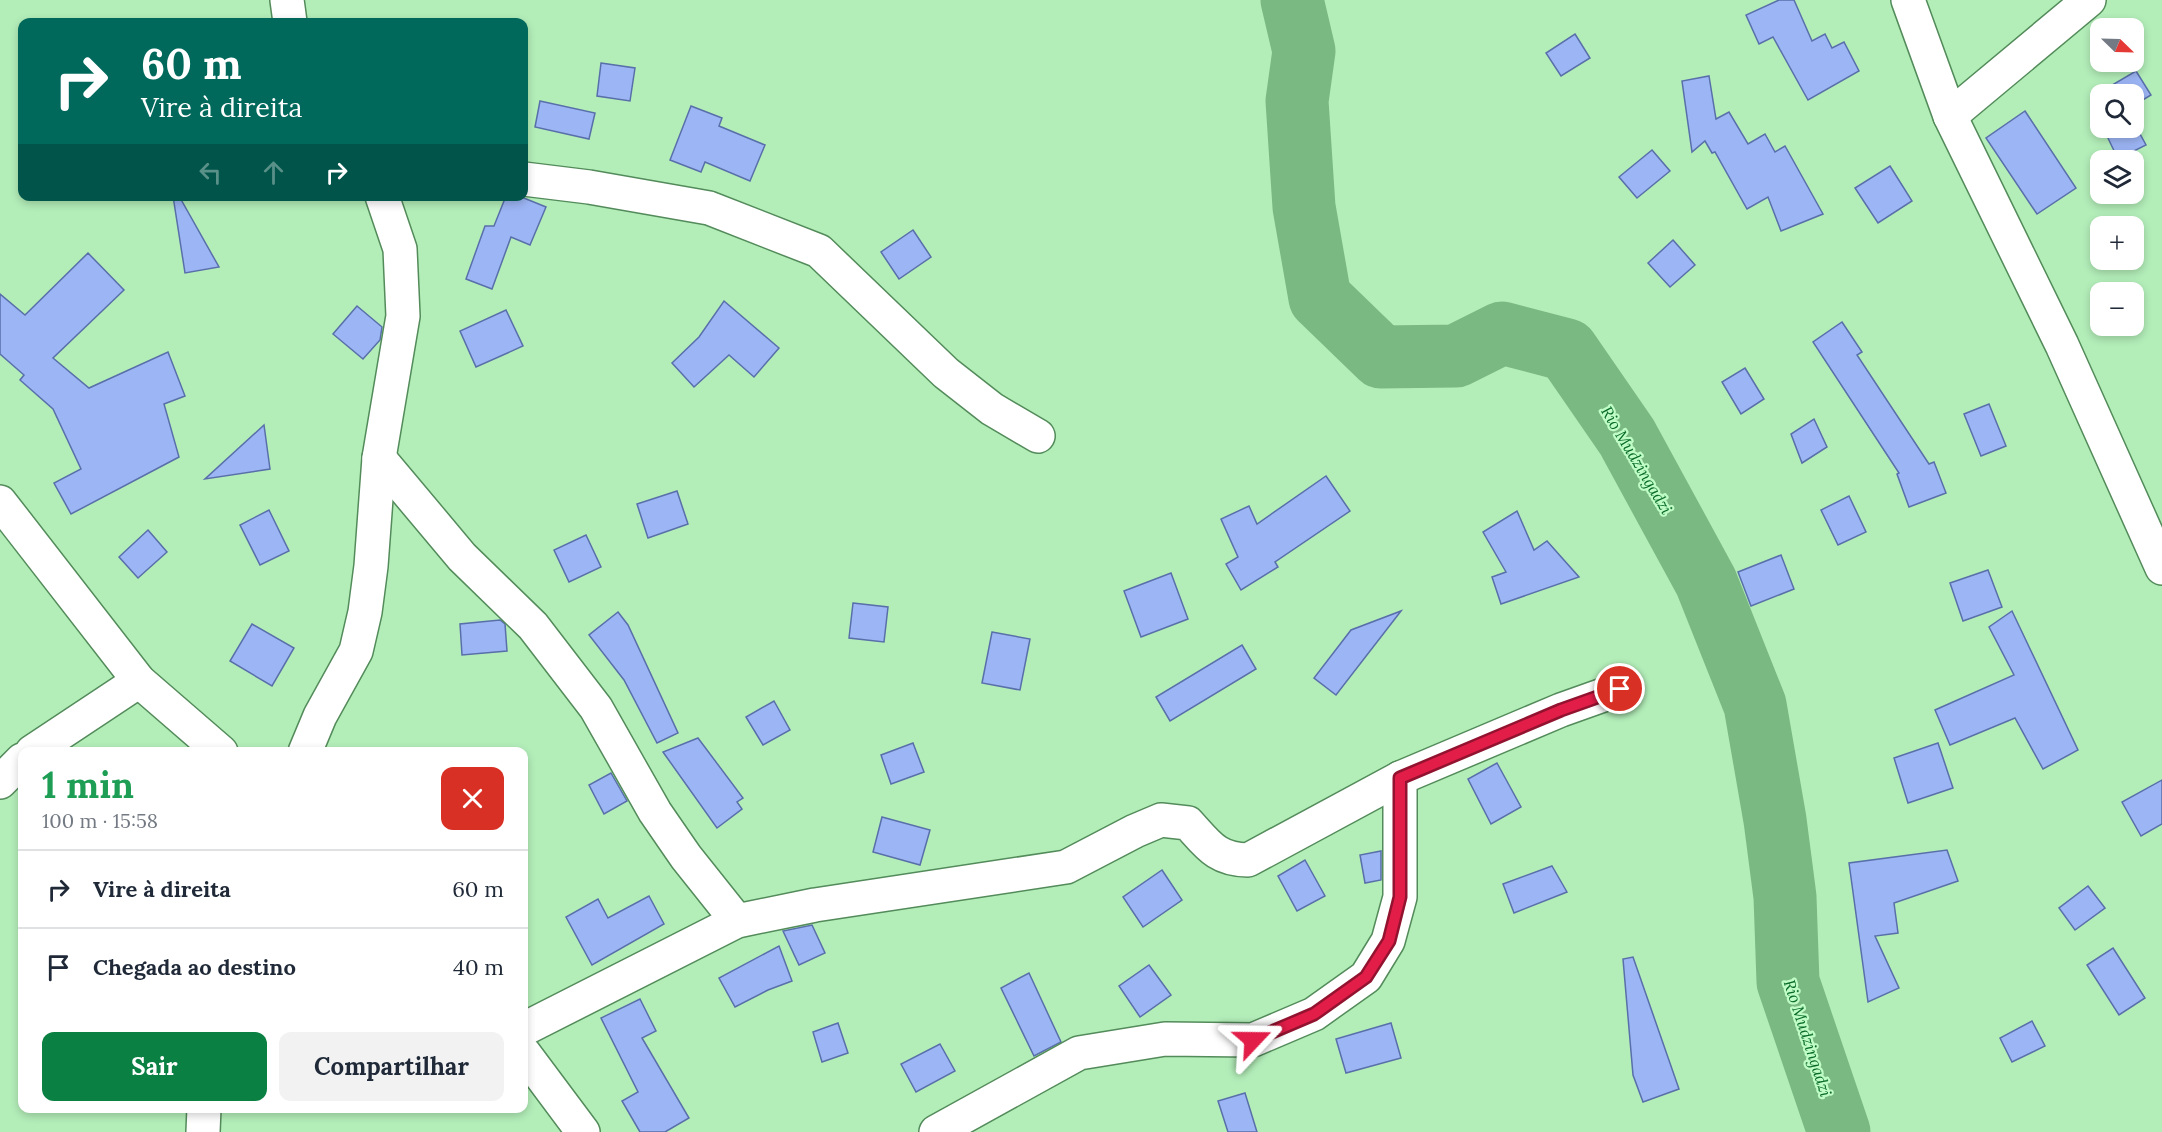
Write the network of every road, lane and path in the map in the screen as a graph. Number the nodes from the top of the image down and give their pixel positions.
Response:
1 (287, 0) edge
2 (1908, 0) edge
3 (2088, 0) edge
4 (289, 18) edge
5 (1950, 116) junction
6 (528, 179) edge
7 (384, 201) edge
8 (1038, 436) dead end
9 (379, 458) junction
10 (0, 502) edge
11 (2162, 568) edge
12 (139, 681) junction
13 (1620, 689) dead end
14 (40, 747) edge
15 (215, 747) edge
16 (307, 747) edge
17 (18, 764) edge
18 (1400, 778) junction
19 (0, 782) edge
20 (737, 921) junction
21 (528, 1027) edge
22 (528, 1058) edge
23 (204, 1113) edge
24 (202, 1132) edge
25 (583, 1132) edge
26 (936, 1132) edge

1 - 4 street
2 - 5 street
3 - 5 street
5 - 11 street
6 - 8 street
7 - 9 street
9 - 16 street
9 - 20 street
10 - 12 street
12 - 14 street
12 - 15 street
13 - 18 street
17 - 19 street
18 - 20 street
18 - 26 street
20 - 21 street
22 - 25 street
23 - 24 street

